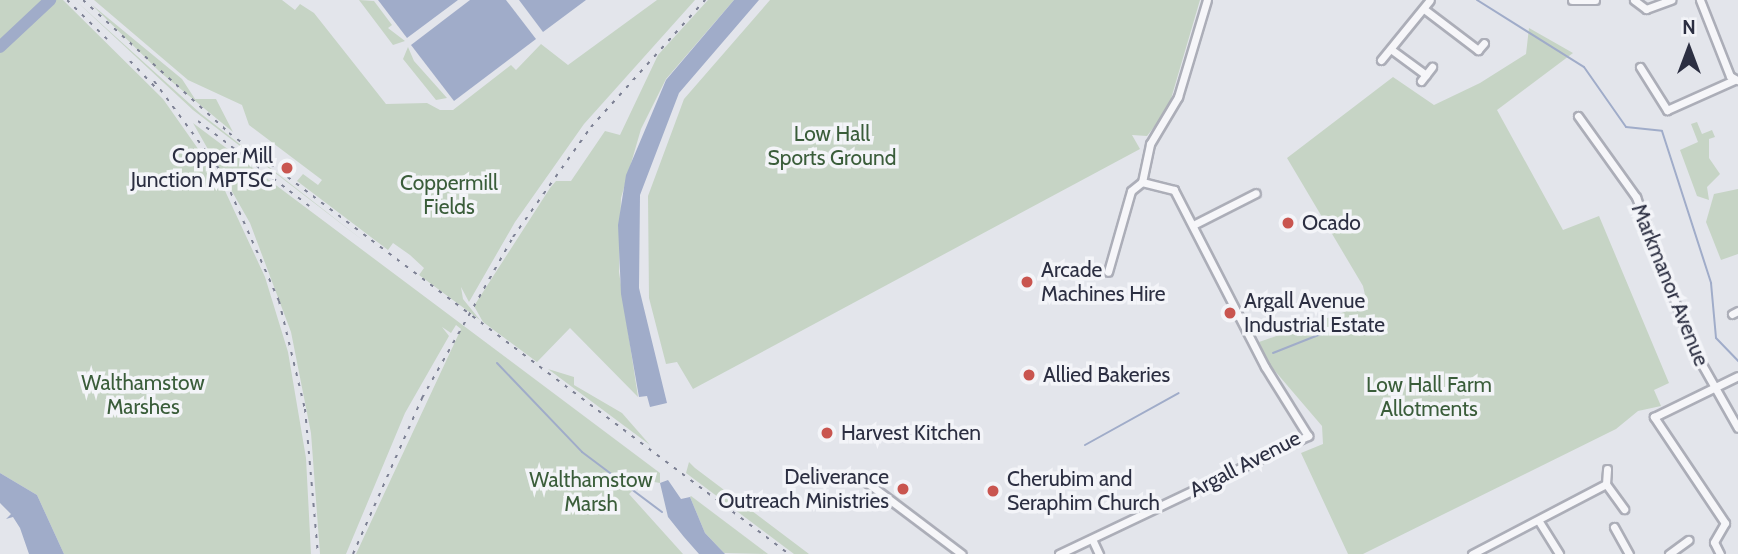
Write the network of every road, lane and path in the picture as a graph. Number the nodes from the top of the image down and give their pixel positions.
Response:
1 (1207, 0) edge
2 (1430, 0) edge
3 (1572, 0) edge
4 (1595, 0) edge
5 (1634, 0) edge
6 (1671, 0) edge
7 (1700, 0) edge
8 (1424, 9) junction
9 (1484, 43) dead end
10 (1392, 50) junction
11 (1381, 60) dead end
12 (1432, 67) dead end
13 (1640, 67) dead end
14 (1736, 80) edge
15 (1578, 116) dead end
16 (1142, 182) junction
17 (1256, 193) dead end
18 (1195, 224) junction
19 (1108, 272) dead end
20 (1738, 376) edge
21 (1711, 387) junction
22 (1738, 428) edge
23 (1606, 469) dead end
24 (861, 478) dead end
25 (1606, 484) junction
26 (1624, 509) dead end
27 (1540, 523) junction
28 (1614, 527) dead end
29 (1092, 539) junction
30 (1688, 540) dead end
31 (962, 554) edge
32 (1059, 554) edge
33 (1099, 554) edge
34 (1472, 554) edge
35 (1559, 554) edge
36 (1629, 554) edge
37 (1669, 554) edge
38 (1720, 554) edge

1 - 16 street
2 - 8 street
3 - 4 street
5 - 6 street
7 - 14 street
8 - 9 street
8 - 10 street
10 - 11 street
10 - 12 street
13 - 14 street
15 - 21 street, Markmanor Avenue
16 - 18 street
16 - 19 street
17 - 18 street
18 - 29 street, Argall Avenue
20 - 21 street
21 - 22 street, Markmanor Avenue
21 - 38 street
23 - 25 street
24 - 31 street
25 - 26 street
25 - 27 street
27 - 34 street
27 - 35 street
28 - 36 street
29 - 32 street, Argall Avenue
29 - 33 street
30 - 37 street

